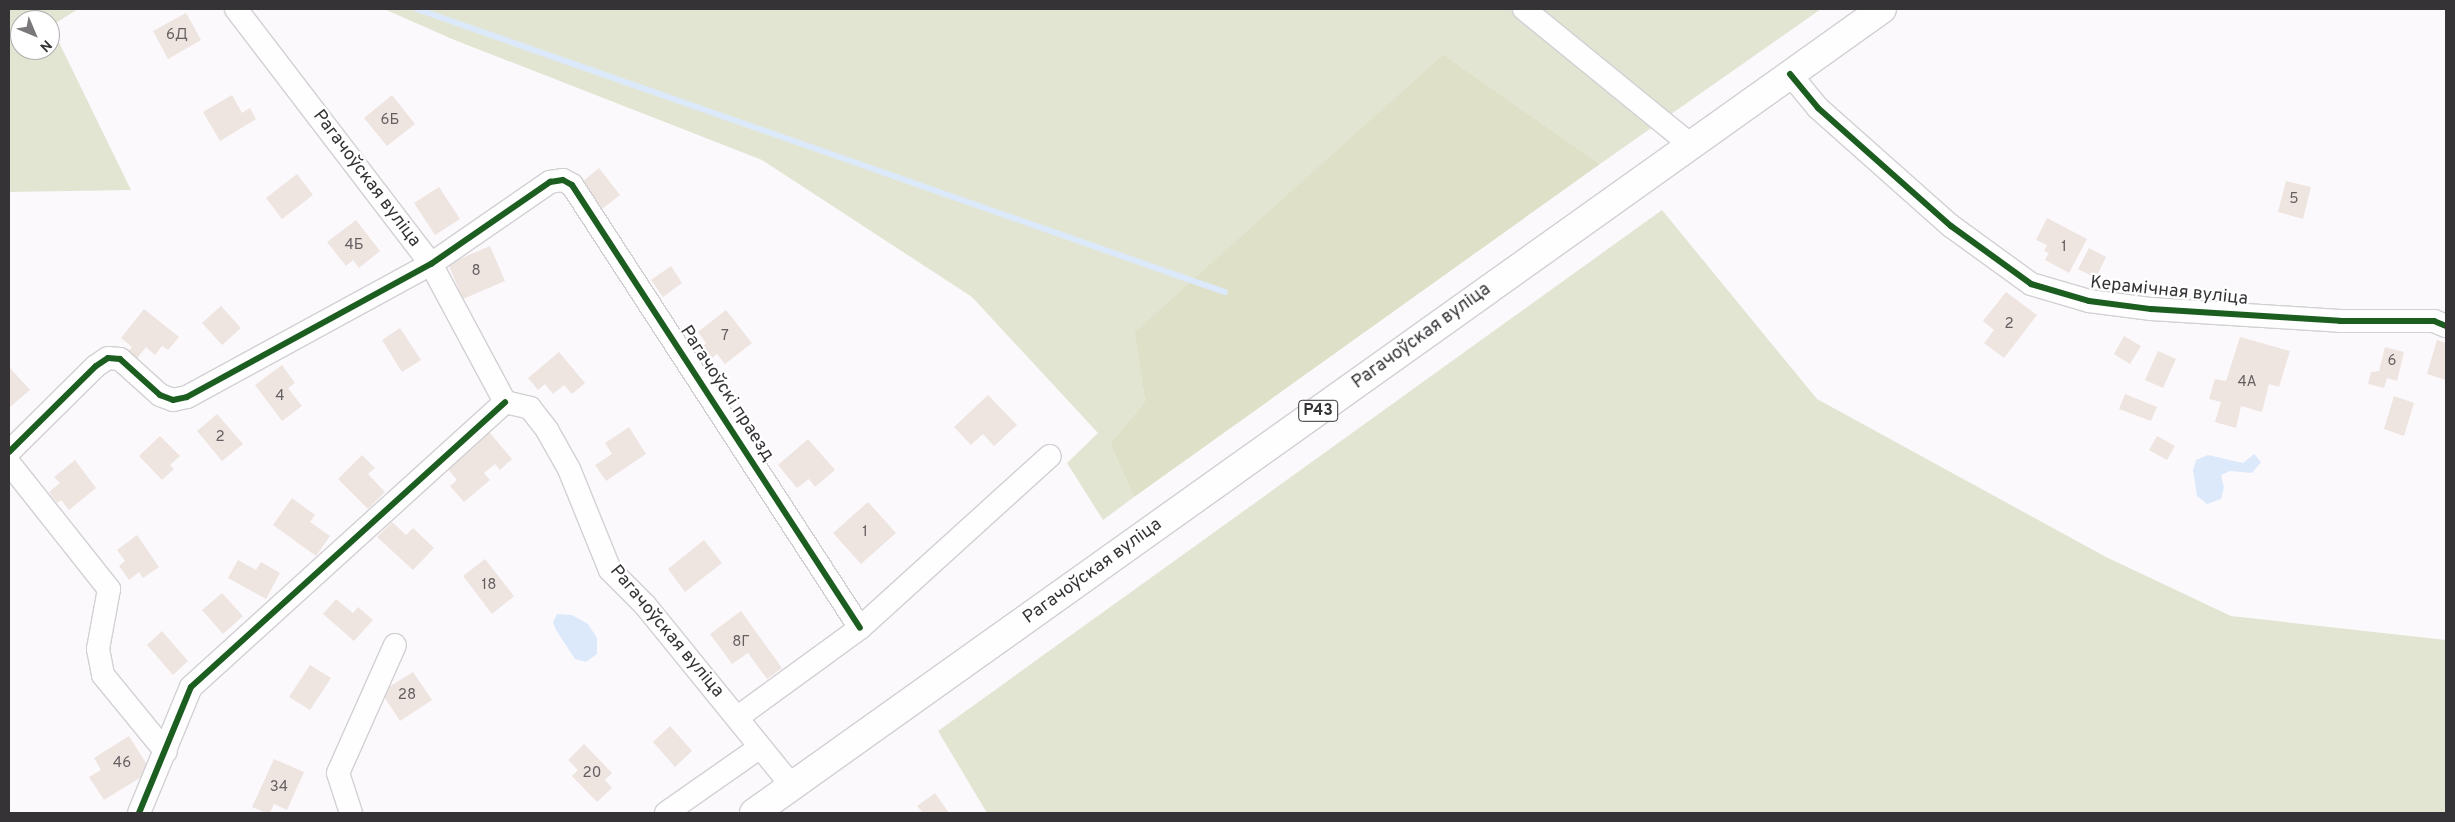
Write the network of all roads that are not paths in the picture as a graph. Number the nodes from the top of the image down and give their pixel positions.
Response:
1 (236, 9) edge
2 (1524, 9) edge
3 (1882, 9) edge
4 (1790, 74) junction
5 (1691, 145) junction
6 (431, 264) junction
7 (2446, 326) edge
8 (505, 402) junction
9 (9, 452) edge
10 (1050, 456) dead end
11 (9, 463) edge
12 (860, 628) junction
13 (395, 646) dead end
14 (738, 717) junction
15 (759, 748) junction
16 (166, 752) junction
17 (792, 786) junction
18 (140, 813) edge
19 (351, 813) edge
20 (666, 813) edge
21 (754, 813) edge

1 - 6 street, Рагачоўская вуліца
2 - 5 street
3 - 4 main road, Рагачоўская вуліца / Р43
4 - 5 main road, Рагачоўская вуліца / Р43
4 - 7 street, Керамічная вуліца
5 - 17 main road, Рагачоўская вуліца / Р43
6 - 8 street, Рагачоўская вуліца
6 - 9 street
6 - 12 street, Рагачоўскі праезд
8 - 14 street, Рагачоўская вуліца
8 - 16 street
10 - 12 street
11 - 16 street
12 - 14 street
13 - 19 street
14 - 15 street, Рагачоўская вуліца
15 - 17 street, Рагачоўская вуліца
15 - 20 street
16 - 18 street
17 - 21 main road, Рагачоўская вуліца / Р43

